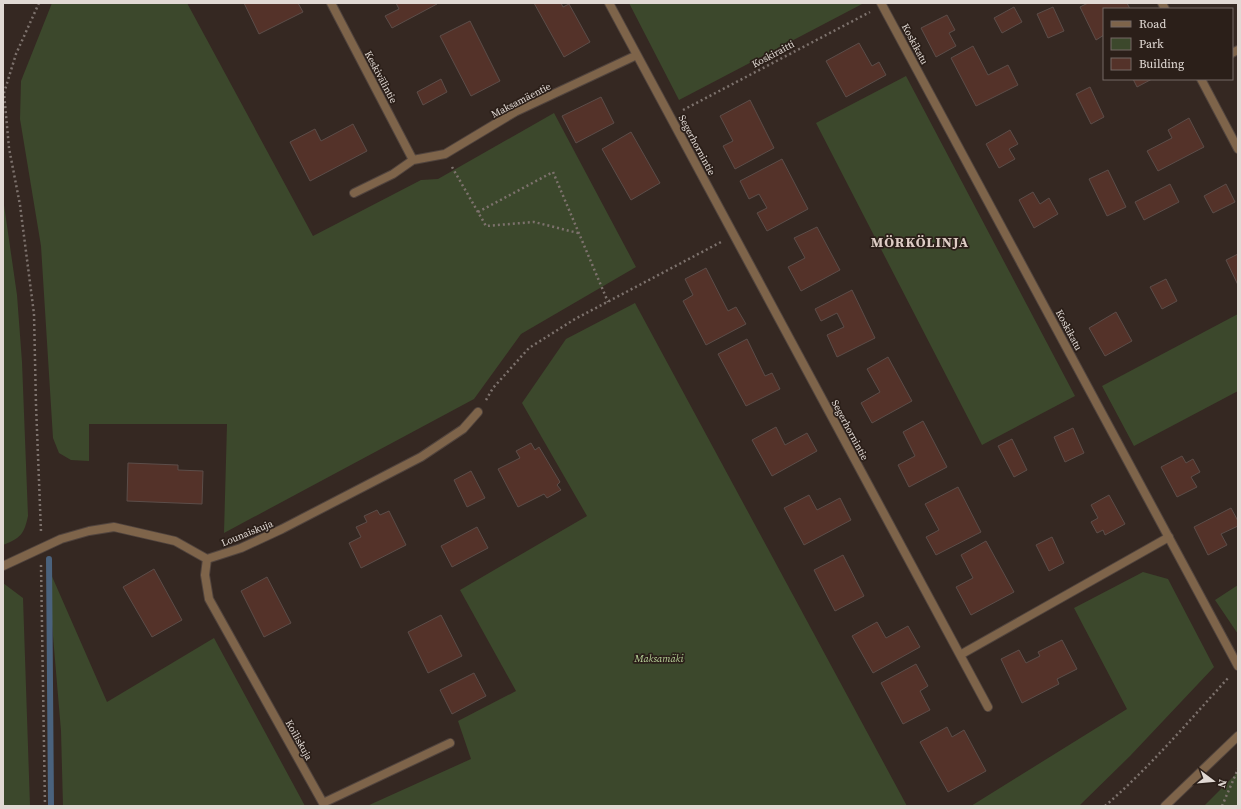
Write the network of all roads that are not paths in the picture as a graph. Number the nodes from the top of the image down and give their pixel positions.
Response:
1 (331, 3) edge
2 (609, 3) edge
3 (882, 4) edge
4 (637, 55) junction
5 (1202, 80) edge
6 (1238, 148) edge
7 (413, 160) junction
8 (354, 193) dead end
9 (478, 412) road end
10 (1169, 537) junction
11 (208, 559) junction
12 (3, 566) edge
13 (960, 655) junction
14 (1238, 666) edge
15 (988, 707) dead end
16 (1238, 736) edge
17 (450, 743) dead end
18 (1164, 806) edge

1 - 7 street, Keskivälintie
2 - 4 street, Segerhornintie
3 - 10 street, Koskikatu
4 - 7 street, Maksamäentie
4 - 13 street, Segerhornintie
5 - 6 street
7 - 8 street
9 - 11 street, Lounaiskuja
10 - 13 street
10 - 14 street, Koskikatu
11 - 12 street
11 - 17 street, Koiliskuja
13 - 15 street, Segerhornintie
16 - 18 street

